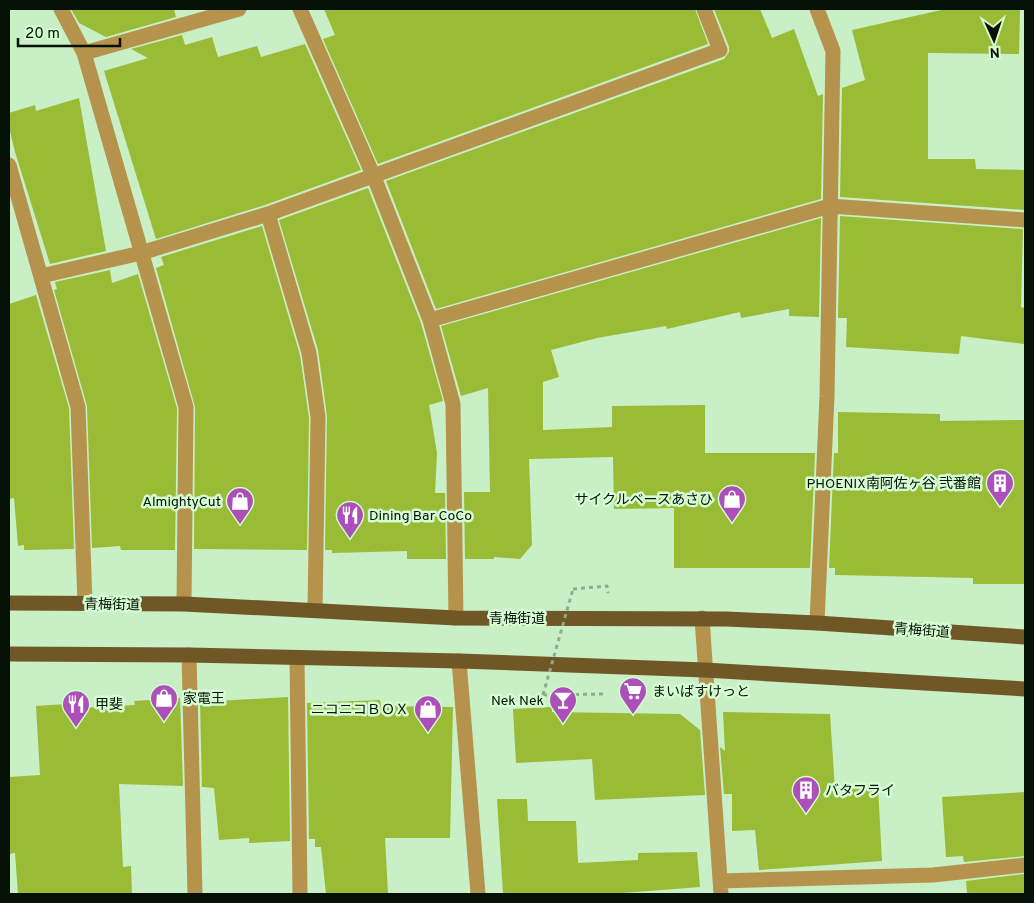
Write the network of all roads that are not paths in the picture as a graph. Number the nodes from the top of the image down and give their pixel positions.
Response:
1 (61, 9) edge
2 (239, 9) edge
3 (300, 9) edge
4 (704, 9) edge
5 (817, 9) edge
6 (84, 53) junction
7 (9, 165) edge
8 (374, 178) junction
9 (830, 206) junction
10 (268, 214) junction
11 (1025, 220) edge
12 (141, 253) junction
13 (41, 276) junction
14 (430, 320) junction
15 (9, 603) edge
16 (85, 603) junction
17 (184, 604) junction
18 (315, 610) junction
19 (456, 618) junction
20 (702, 618) junction
21 (817, 622) junction
22 (1025, 637) edge
23 (9, 654) edge
24 (188, 655) junction
25 (297, 658) junction
26 (459, 661) junction
27 (705, 670) junction
28 (1025, 689) edge
29 (1025, 864) edge
30 (720, 888) edge
31 (195, 894) edge
32 (300, 894) edge
33 (478, 894) edge

1 - 6 street
2 - 6 street
3 - 8 street
4 - 8 street
5 - 9 street
6 - 12 street
7 - 13 street
8 - 10 street
8 - 14 street
9 - 11 street
9 - 14 street
9 - 21 street
10 - 12 street
10 - 18 street
12 - 13 street
12 - 17 street
13 - 16 street
14 - 19 street
15 - 16 main road, 青梅街道
16 - 17 main road, 青梅街道
17 - 18 main road, 青梅街道
18 - 19 main road, 青梅街道
19 - 20 main road, 青梅街道
20 - 21 main road, 青梅街道
20 - 27 street
21 - 22 main road, 青梅街道
23 - 24 main road
24 - 25 main road
24 - 31 street
25 - 26 main road
25 - 32 street
26 - 27 main road
26 - 33 street
27 - 28 main road
27 - 30 street
29 - 30 street

